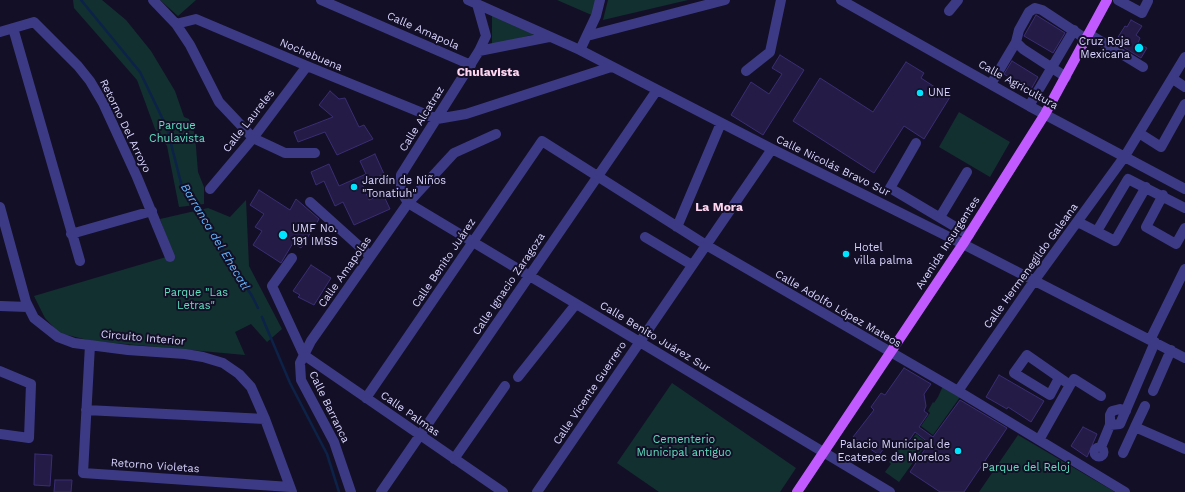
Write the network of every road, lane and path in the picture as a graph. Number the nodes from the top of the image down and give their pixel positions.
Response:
1 (153, 0) edge
2 (321, 0) edge
3 (468, 0) edge
4 (600, 0) edge
5 (725, 0) edge
6 (781, 0) edge
7 (841, 0) edge
8 (958, 0) edge
9 (1106, 0) edge
10 (1118, 0) edge
11 (1148, 1) dead end
12 (477, 4) junction
13 (948, 11) dead end
14 (176, 24) junction
15 (13, 28) junction
16 (1074, 30) junction
17 (0, 32) edge
18 (587, 36) junction
19 (1088, 36) junction
20 (549, 37) junction
21 (1016, 42) junction
22 (580, 50) junction
23 (479, 51) junction
24 (1185, 57) edge
25 (471, 65) junction
26 (307, 66) junction
27 (611, 67) junction
28 (1051, 67) junction
29 (1143, 67) dead end
30 (746, 71) dead end
31 (1066, 77) junction
32 (1173, 79) junction
33 (991, 84) junction
34 (1185, 88) edge
35 (657, 90) junction
36 (1185, 104) edge
37 (1029, 106) junction
38 (1045, 114) junction
39 (437, 119) junction
40 (721, 123) junction
41 (1139, 133) junction
42 (496, 134) dead end
43 (253, 138) junction
44 (542, 141) joint
45 (916, 143) dead end
46 (772, 149) junction
47 (315, 153) dead end
48 (1125, 156) junction
49 (967, 172) dead end
50 (597, 177) junction
51 (1146, 187) junction
52 (210, 189) dead end
53 (1185, 189) edge
54 (1163, 195) junction
55 (310, 202) dead end
56 (408, 203) junction
57 (0, 207) edge
58 (1185, 208) edge
59 (152, 211) junction
60 (940, 218) junction
61 (1078, 222) junction
62 (677, 227) junction
63 (1185, 228) edge
64 (1097, 231) junction
65 (71, 234) junction
66 (969, 235) junction
67 (645, 237) dead end
68 (4, 242) edge
69 (473, 242) junction
70 (963, 244) junction
71 (706, 245) junction
72 (370, 256) junction
73 (170, 257) dead end
74 (292, 258) dead end
75 (80, 261) dead end
76 (692, 265) junction
77 (1185, 269) edge
78 (530, 276) junction
79 (1034, 281) junction
80 (576, 304) junction
81 (0, 306) edge
82 (28, 308) junction
83 (1153, 341) junction
84 (640, 342) junction
85 (90, 345) junction
86 (1171, 350) junction
87 (890, 353) junction
88 (304, 355) junction
89 (1185, 358) edge
90 (0, 371) edge
91 (518, 377) dead end
92 (1059, 378) dead end
93 (505, 386) dead end
94 (1070, 386) junction
95 (958, 391) junction
96 (1153, 391) dead end
97 (1101, 396) dead end
98 (366, 398) junction
99 (1145, 406) dead end
100 (86, 410) junction
101 (265, 419) junction
102 (1135, 427) junction
103 (0, 434) edge
104 (420, 436) junction
105 (1039, 440) junction
106 (1185, 449) edge
107 (824, 451) junction
108 (1123, 453) dead end
109 (454, 459) junction
110 (1090, 472) junction
111 (291, 489) edge
112 (351, 492) edge
113 (381, 492) edge
114 (503, 492) edge
115 (537, 492) edge
116 (797, 492) edge
117 (890, 492) edge
118 (1125, 492) edge

1 - 14 street
2 - 25 street, Calle Amapola
3 - 12 street, Calle Nicolás Bravo Sur
4 - 18 street
5 - 18 street
6 - 30 street
7 - 33 street, Calle Agricultura
8 - 13 street
9 - 19 main road, Avenida Insurgentes
10 - 11 street
12 - 20 street, Calle Nicolás Bravo Sur
12 - 23 street, Calle Alcatraz
14 - 26 street, Nochebuena
14 - 43 street
15 - 17 street, Retorno Del Arroyo
15 - 59 street, Retorno Del Arroyo
15 - 65 street
16 - 19 street
16 - 21 street
16 - 28 street
18 - 22 street
19 - 29 street
19 - 31 main road, Avenida Insurgentes
20 - 22 street, Calle Nicolás Bravo Sur
20 - 23 street
21 - 28 street
21 - 33 street
22 - 27 street, Calle Nicolás Bravo Sur
23 - 25 street, Calle Alcatraz
24 - 32 street, Calle Hermenegildo Galeana
25 - 39 street, Calle Alcatraz
26 - 39 street, Nochebuena
26 - 43 street, Calle Laureles
27 - 35 street, Calle Nicolás Bravo Sur
27 - 39 street
28 - 31 street
28 - 37 street
31 - 38 main road, Avenida Insurgentes
32 - 34 street
32 - 41 street, Calle Hermenegildo Galeana
33 - 37 street, Calle Agricultura
35 - 40 street, Calle Nicolás Bravo Sur
35 - 50 street, Calle Ignacio Zaragoza
36 - 41 street
37 - 38 street, Calle Agricultura
38 - 48 street, Calle Agricultura
38 - 66 main road, Avenida Insurgentes
39 - 56 street, Calle Alcatraz
40 - 46 street, Calle Nicolás Bravo Sur
40 - 62 street
41 - 48 street, Calle Hermenegildo Galeana
42 - 56 street, Calle Amapolas
43 - 47 street
43 - 52 street, Calle Laureles
44 - 50 street, Calle Adolfo López Mateos
44 - 69 street, Calle Benito Juárez
45 - 60 street
46 - 70 street, Calle Nicolás Bravo Sur
46 - 71 street, Calle Vicente Guerrero
48 - 53 street, Calle Agricultura
48 - 61 street, Calle Hermenegildo Galeana
49 - 60 street
50 - 62 street, Calle Adolfo López Mateos
50 - 78 street, Calle Ignacio Zaragoza
51 - 54 street
51 - 64 street
51 - 64 street
54 - 58 street
54 - 63 street
55 - 72 street
56 - 69 street, Calle Benito Juárez Sur
56 - 72 street, Calle Amapolas
57 - 68 street, Circuito Interior
59 - 65 street
59 - 73 street, Retorno Del Arroyo
60 - 66 street
61 - 64 street
61 - 79 street, Calle Hermenegildo Galeana
62 - 71 street, Calle Adolfo López Mateos
65 - 75 street
66 - 70 main road, Avenida Insurgentes
67 - 76 street
68 - 82 street, Circuito Interior
69 - 78 street, Calle Benito Juárez Sur
69 - 98 street, Calle Benito Juárez
70 - 79 street, Calle Nicolás Bravo Sur
70 - 87 main road, Avenida Insurgentes
71 - 76 street, Calle Vicente Guerrero
71 - 87 street, Calle Adolfo López Mateos
72 - 88 street, Calle Amapolas
74 - 88 street
76 - 84 street, Calle Vicente Guerrero
77 - 83 street
78 - 80 street, Calle Benito Juárez Sur
78 - 104 street, Calle Ignacio Zaragoza
79 - 83 street, Calle Nicolás Bravo Sur
79 - 95 street, Calle Hermenegildo Galeana
80 - 84 street, Calle Benito Juárez Sur
80 - 91 street
81 - 82 street
82 - 85 street, Circuito Interior
83 - 86 street, Calle Nicolás Bravo Sur
83 - 110 street
84 - 107 street, Calle Benito Juárez Sur
84 - 115 street, Calle Vicente Guerrero
85 - 100 street, Retorno Violetas
85 - 101 street, Circuito Interior
86 - 89 street, Calle Nicolás Bravo Sur
86 - 96 street
87 - 95 street, Calle Adolfo López Mateos
87 - 107 main road, Avenida Insurgentes
88 - 98 street, Calle Palmas
88 - 112 street, Calle Barranca
90 - 103 street
92 - 94 street
93 - 109 street
94 - 97 street
94 - 105 street
95 - 105 street, Calle Adolfo López Mateos
98 - 104 street, Calle Palmas
99 - 102 street
100 - 101 street
100 - 111 street, Retorno Violetas
101 - 111 street, Circuito Interior
102 - 106 street
102 - 108 street
104 - 109 street, Calle Palmas
104 - 113 street, Calle Ignacio Zaragoza
105 - 110 street, Calle Adolfo López Mateos
107 - 116 main road, Avenida Insurgentes
107 - 117 street, Calle Benito Juárez Sur
109 - 114 street, Calle Palmas
110 - 118 street, Calle Adolfo López Mateos

